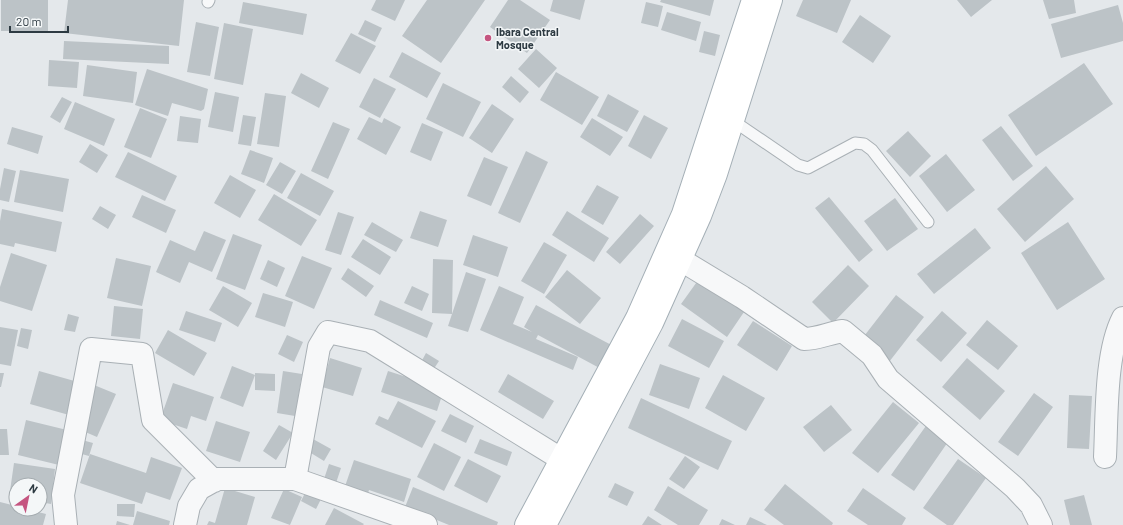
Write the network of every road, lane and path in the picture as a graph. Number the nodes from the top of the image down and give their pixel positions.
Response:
1 (753, 0) edge
2 (771, 0) edge
3 (732, 120) junction
4 (928, 222) dead end
5 (681, 260) junction
6 (1123, 318) edge
7 (1105, 456) dead end
8 (561, 459) junction
9 (295, 479) junction
10 (214, 481) junction
11 (66, 525) edge
12 (185, 525) edge
13 (426, 525) edge
14 (526, 525) edge
15 (545, 525) edge
16 (1041, 525) edge

1 - 8 main road
2 - 3 main road
3 - 4 lane
3 - 5 main road
5 - 15 main road
5 - 16 street
6 - 7 street
8 - 9 street
8 - 14 main road
9 - 10 street
9 - 13 street
10 - 11 street
10 - 12 street

